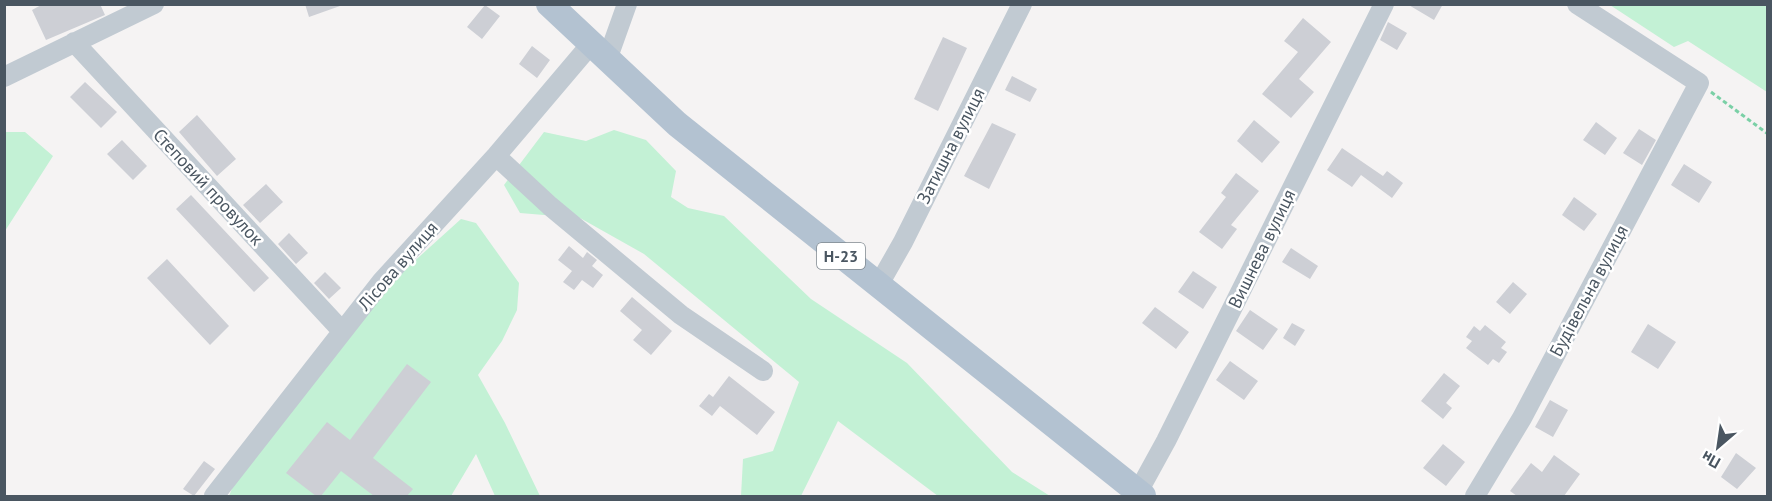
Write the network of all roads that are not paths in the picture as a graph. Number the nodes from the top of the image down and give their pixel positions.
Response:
1 (154, 4) edge
2 (549, 4) edge
3 (627, 4) edge
4 (1022, 4) edge
5 (1384, 4) edge
6 (1577, 4) edge
7 (74, 42) junction
8 (599, 52) junction
9 (4, 76) edge
10 (496, 156) junction
11 (878, 286) junction
12 (342, 331) junction
13 (763, 370) dead end
14 (1140, 494) edge
15 (214, 496) edge
16 (1475, 496) edge

1 - 7 street
2 - 8 main road, Н-23
3 - 8 street
4 - 11 street, Затишна вулиця
5 - 14 street, Вишнева вулиця
6 - 16 street, Будівельна вулиця
7 - 9 street
7 - 12 street, Степовий провулок
8 - 10 street, Лісова вулиця
8 - 11 main road, Н-23
10 - 12 street, Лісова вулиця
10 - 13 street
11 - 14 main road, Н-23
12 - 15 street, Лісова вулиця

